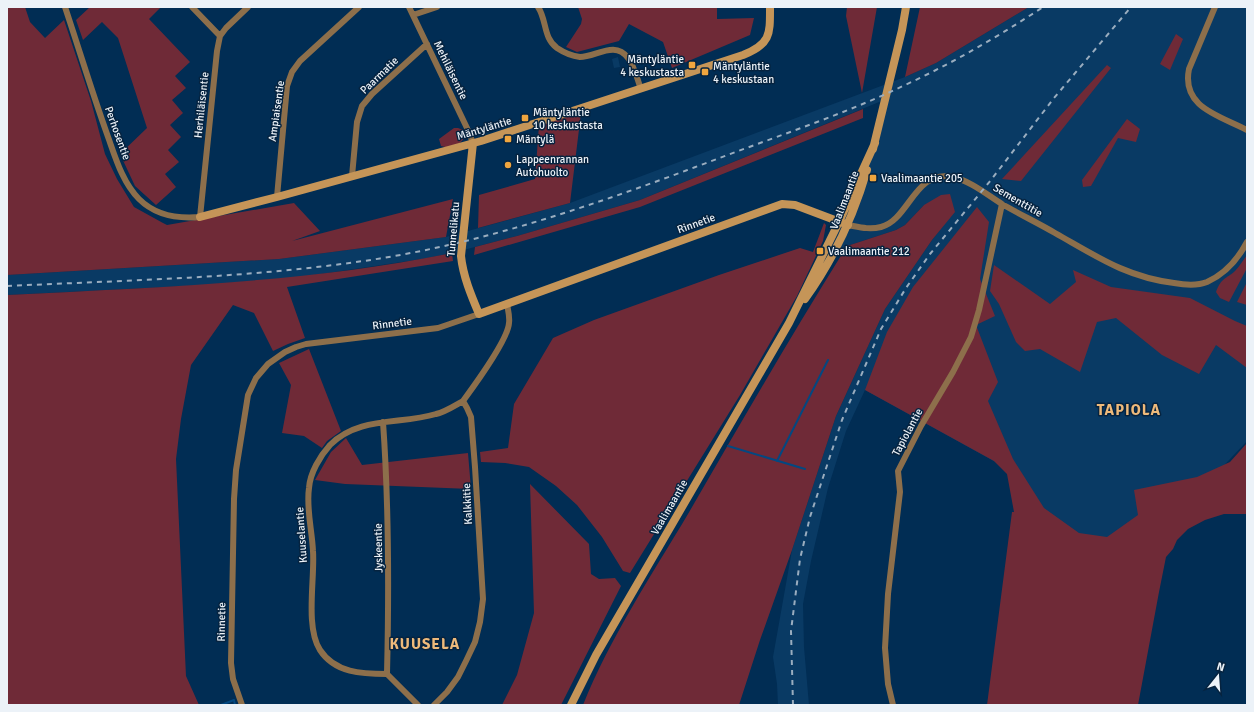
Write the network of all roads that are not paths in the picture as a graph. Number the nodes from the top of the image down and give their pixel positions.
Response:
1 (65, 7) edge
2 (192, 7) edge
3 (248, 7) edge
4 (358, 7) edge
5 (409, 7) edge
6 (437, 7) edge
7 (538, 7) edge
8 (770, 7) edge
9 (906, 7) edge
10 (1214, 7) edge
11 (413, 15) junction
12 (220, 36) junction
13 (427, 44) junction
14 (641, 89) junction
15 (1247, 130) edge
16 (473, 143) junction
17 (875, 144) junction
18 (352, 176) junction
19 (277, 197) junction
20 (1002, 204) junction
21 (200, 217) junction
22 (839, 222) junction
23 (848, 225) junction
24 (1247, 242) edge
25 (507, 304) junction
26 (479, 314) junction
27 (789, 323) junction
28 (463, 401) junction
29 (383, 422) junction
30 (387, 674) junction
31 (242, 705) edge
32 (418, 705) edge
33 (434, 705) edge
34 (571, 705) edge
35 (893, 705) edge

1 - 21 street, Perhosentie
2 - 12 street
3 - 12 street
4 - 19 street, Ampiaisentie
5 - 11 street, Mehiläisentie
6 - 11 street
7 - 14 street
8 - 14 street, Mäntyläntie
9 - 17 street, Vaalimaantie
10 - 15 street
11 - 13 street, Mehiläisentie
12 - 21 street, Herhiläisentie
13 - 16 street, Mehiläisentie
13 - 18 street, Paarmatie
14 - 16 street, Mäntyläntie
16 - 18 street, Mäntyläntie
16 - 26 street, Tunnelikatu
17 - 22 street, Vaalimaantie
17 - 23 street, Vaalimaantie
18 - 19 street, Mäntyläntie
19 - 21 street, Mäntyläntie
20 - 23 street, Sementtitie
20 - 24 street, Sementtitie
20 - 35 street, Tapiolantie
22 - 23 street, Rinnetie
22 - 25 street, Rinnetie
22 - 27 street, Vaalimaantie
23 - 27 street, Vaalimaantie
25 - 26 street, Rinnetie
25 - 28 street
26 - 31 street, Rinnetie
27 - 34 street, Vaalimaantie
28 - 29 street, Kuuselantie
28 - 33 street, Kalkkitie
29 - 30 street, Jyskeentie
29 - 30 street, Kuuselantie
30 - 32 street

